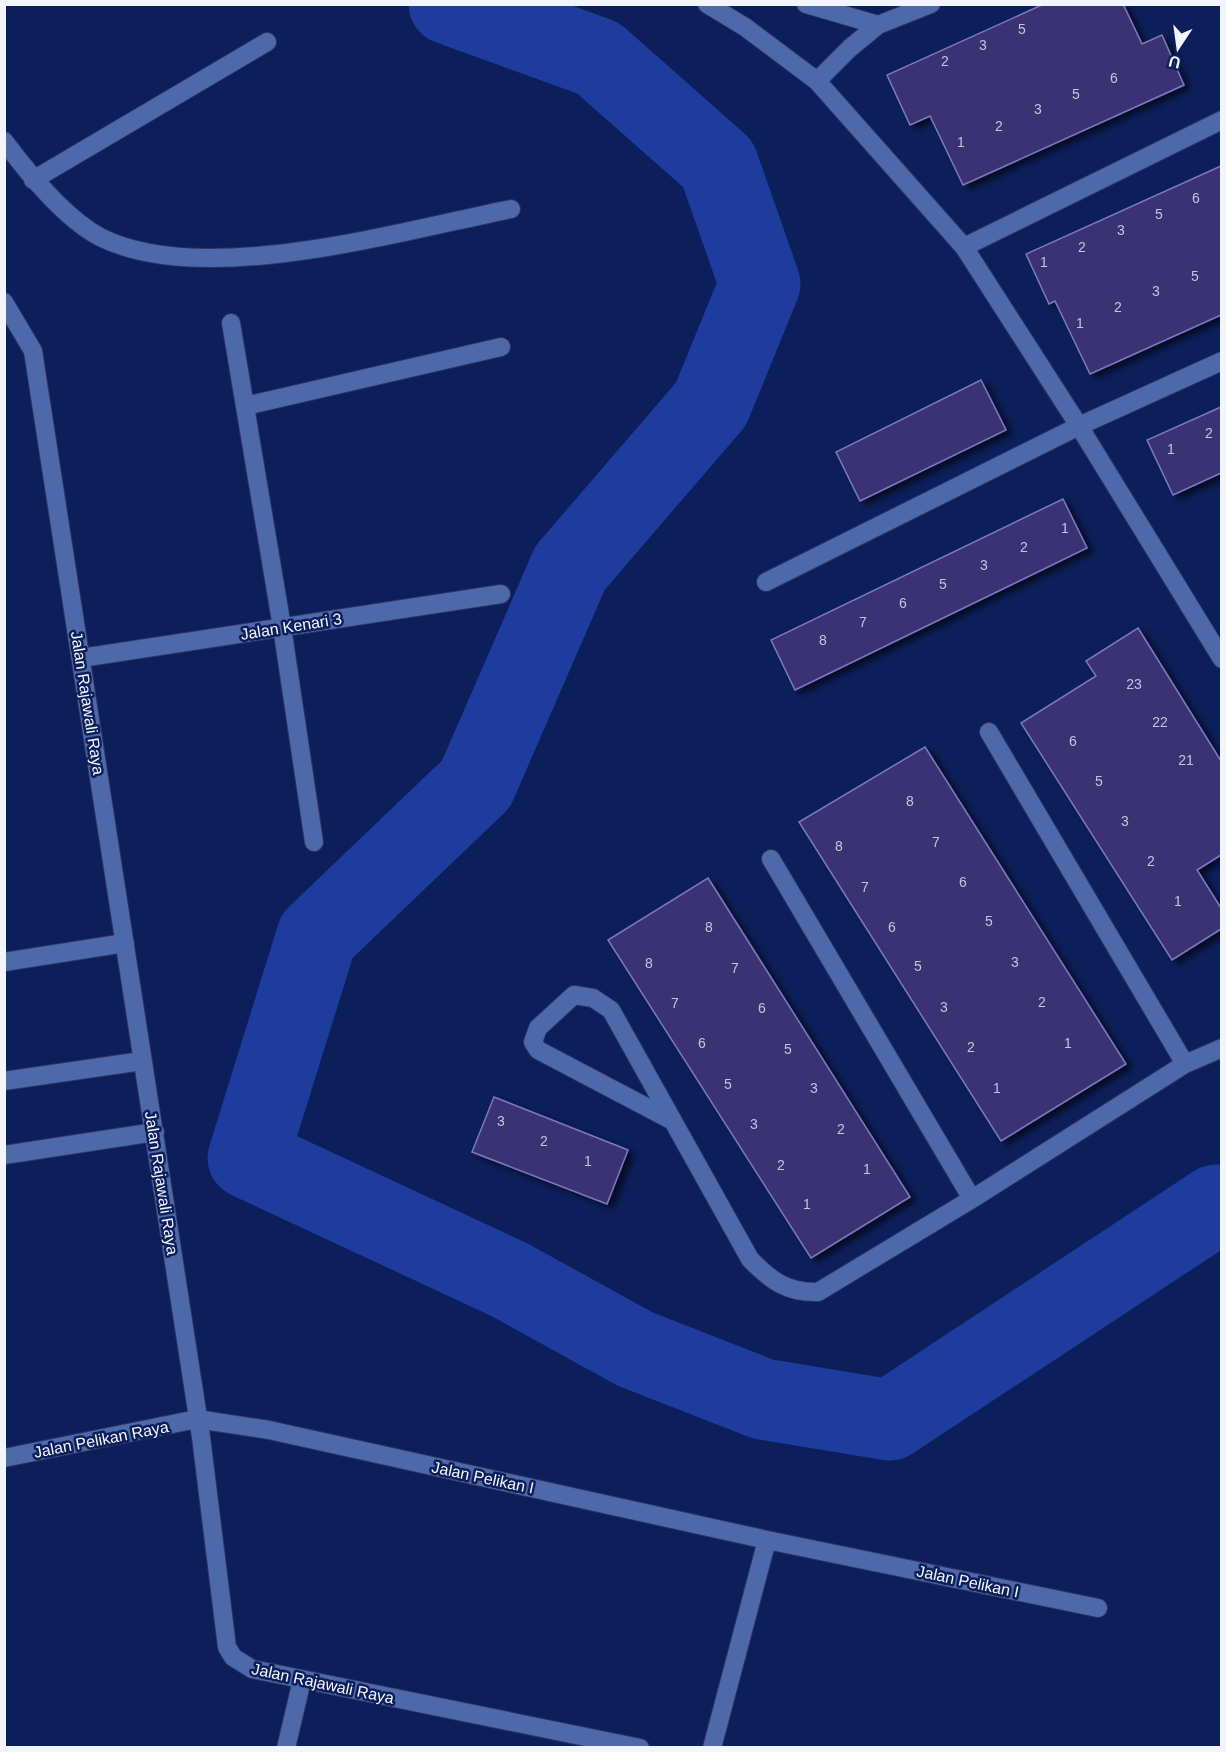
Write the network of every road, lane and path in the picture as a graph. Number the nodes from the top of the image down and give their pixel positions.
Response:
1 (706, 4) edge
2 (806, 4) edge
3 (931, 4) edge
4 (878, 25) junction
5 (267, 42) dead end
6 (818, 81) junction
7 (1221, 120) edge
8 (4, 141) edge
9 (33, 180) junction
10 (511, 209) dead end
11 (964, 247) junction
12 (4, 302) edge
13 (231, 323) dead end
14 (501, 347) dead end
15 (1221, 361) edge
16 (245, 406) junction
17 (1079, 426) junction
18 (766, 582) dead end
19 (501, 594) dead end
20 (282, 627) junction
21 (81, 658) junction
22 (1221, 659) edge
23 (989, 732) dead end
24 (314, 842) dead end
25 (771, 859) dead end
26 (125, 943) junction
27 (4, 962) edge
28 (1221, 1048) edge
29 (142, 1061) junction
30 (1185, 1064) junction
31 (4, 1081) edge
32 (671, 1120) junction
33 (155, 1132) junction
34 (4, 1155) edge
35 (972, 1199) junction
36 (197, 1419) junction
37 (4, 1458) edge
38 (767, 1540) junction
39 (1098, 1608) dead end
40 (302, 1680) junction
41 (286, 1748) edge
42 (640, 1748) edge
43 (712, 1748) edge

1 - 6 street
2 - 4 street
3 - 4 street
4 - 6 street
5 - 9 street
6 - 11 street
7 - 11 street
8 - 9 street
9 - 10 street
11 - 17 street
12 - 21 street, Jalan Rajawali Raya
13 - 16 street
14 - 16 street
15 - 17 street
16 - 20 street
17 - 18 street
17 - 22 street
19 - 20 street, Jalan Kenari 3
20 - 21 street, Jalan Kenari 3
20 - 24 street
21 - 26 street, Jalan Rajawali Raya
23 - 30 street
25 - 35 street
26 - 27 street
26 - 29 street, Jalan Rajawali Raya
28 - 30 street
29 - 31 street
29 - 33 street, Jalan Rajawali Raya
30 - 35 street
32 - 32 street
32 - 35 street
33 - 34 street
33 - 36 street, Jalan Rajawali Raya
36 - 37 street, Jalan Pelikan Raya
36 - 38 street, Jalan Pelikan I
36 - 40 street, Jalan Rajawali Raya
38 - 39 street, Jalan Pelikan I
38 - 43 street
40 - 41 street
40 - 42 street, Jalan Rajawali Raya

